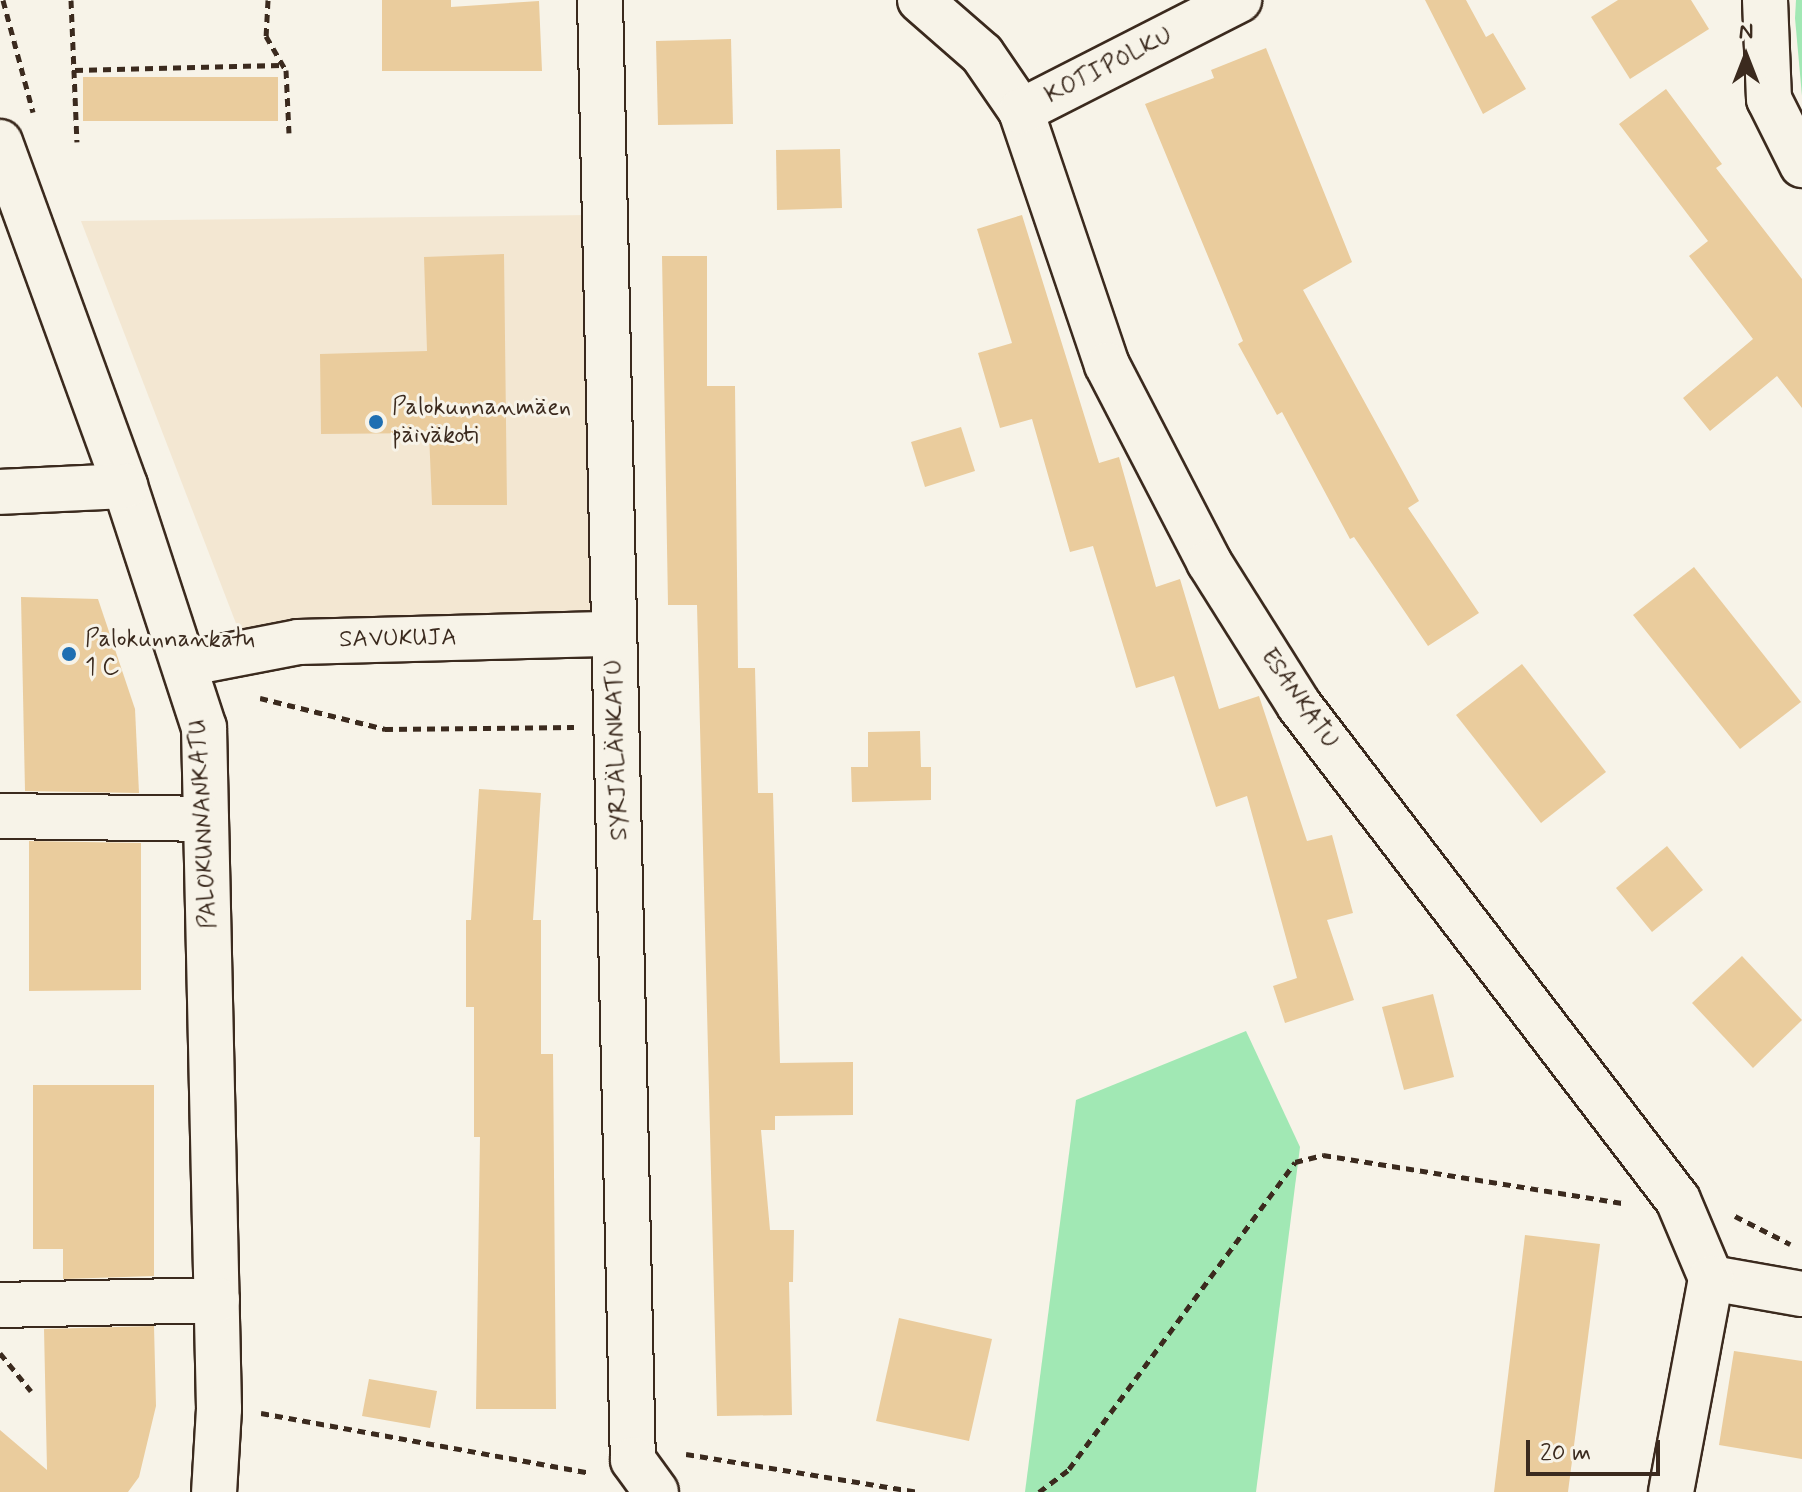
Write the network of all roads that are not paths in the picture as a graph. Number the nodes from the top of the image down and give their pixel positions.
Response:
1 (600, 0) edge
2 (920, 0) edge
3 (1239, 0) edge
4 (1765, 0) edge
5 (1021, 111) junction
6 (0, 142) edge
7 (1802, 165) edge
8 (125, 486) junction
9 (0, 492) edge
10 (613, 634) junction
11 (185, 664) junction
12 (0, 816) edge
13 (206, 819) junction
14 (1711, 1278) junction
15 (1802, 1294) edge
16 (217, 1300) junction
17 (0, 1305) edge
18 (214, 1492) edge
19 (656, 1492) edge
20 (1671, 1492) edge

1 - 10 street, SYRJÄLÄNKATU
2 - 5 street, ESANKATU
3 - 5 street, KOTIPOLKU
4 - 7 street
5 - 14 street, ESANKATU
6 - 8 street, PALOKUNNANKATU
8 - 9 street
8 - 11 street, PALOKUNNANKATU
10 - 11 street, SAVUKUJA
10 - 19 street, SYRJÄLÄNKATU
11 - 13 street, PALOKUNNANKATU
12 - 13 street
13 - 16 street, PALOKUNNANKATU
14 - 15 street
14 - 20 street
16 - 17 street
16 - 18 street, PALOKUNNANKATU

